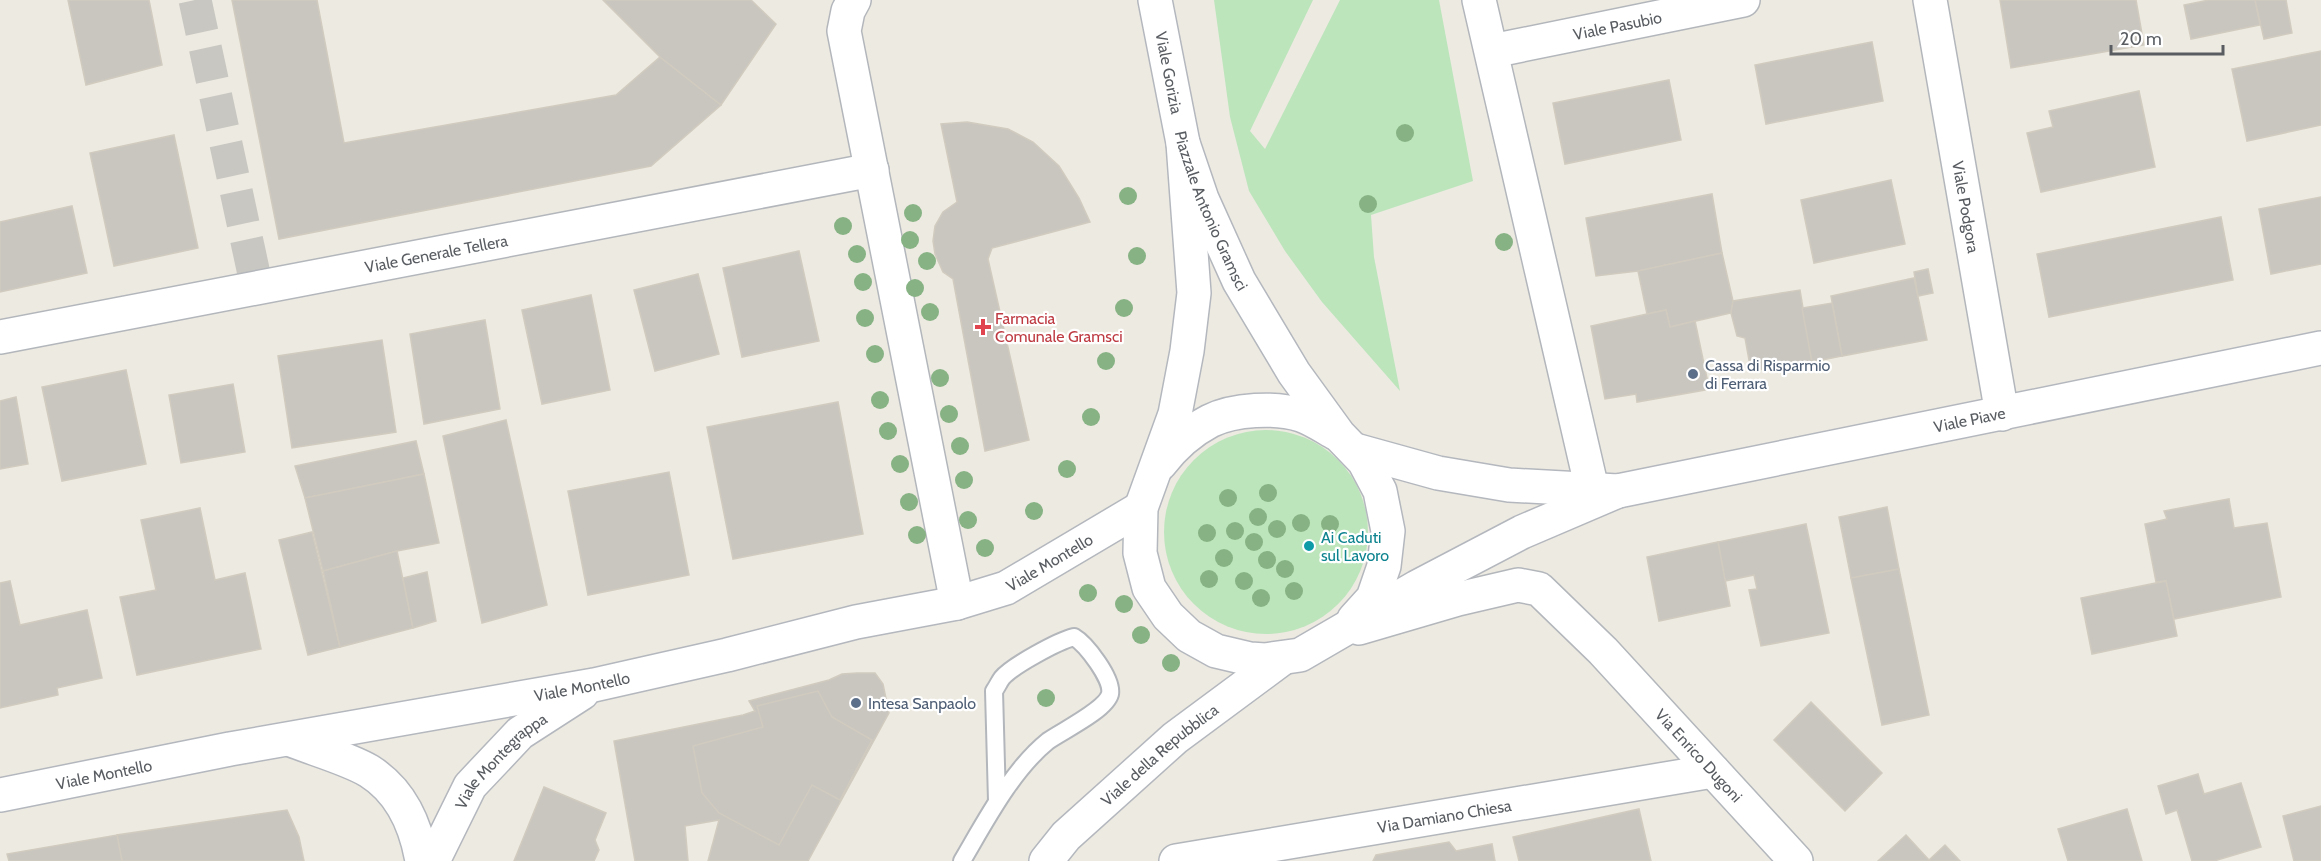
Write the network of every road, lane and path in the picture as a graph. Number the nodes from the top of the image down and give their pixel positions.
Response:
1 (854, 0) edge
2 (1155, 0) edge
3 (1479, 0) edge
4 (1743, 0) edge
5 (1930, 0) edge
6 (1492, 51) junction
7 (1183, 143) junction
8 (872, 170) junction
9 (0, 337) edge
10 (2321, 348) edge
11 (2002, 414) junction
12 (1347, 442) junction
13 (1157, 468) junction
14 (1605, 490) junction
15 (1141, 508) junction
16 (957, 603) junction
17 (1340, 634) junction
18 (1603, 651) joint
19 (1283, 658) junction
20 (594, 685) junction
21 (291, 740) junction
22 (1713, 771) junction
23 (0, 795) edge
24 (997, 801) junction
25 (422, 861) edge
26 (433, 861) edge
27 (962, 861) edge
28 (1046, 861) edge
29 (1176, 861) edge
30 (1796, 861) edge

1 - 8 street
2 - 7 street, Viale Gorizia
3 - 6 street
4 - 6 street, Viale Pasubio
5 - 11 street, Viale Podgora
6 - 14 street
7 - 12 street, Piazzale Antonio Gramsci
7 - 13 street, Piazzale Antonio Gramsci
8 - 9 street, Viale Generale Tellera
8 - 16 street
10 - 11 street, Viale Piave
11 - 14 street, Viale Piave
12 - 13 street, Piazzale Antonio Gramsci
12 - 14 street, Piazzale Antonio Gramsci
12 - 17 street, Piazzale Antonio Gramsci
13 - 15 street, Piazzale Antonio Gramsci
14 - 17 street, Piazzale Antonio Gramsci
15 - 16 street, Viale Montello
15 - 19 street, Piazzale Antonio Gramsci
16 - 20 street, Viale Montello
17 - 18 street, Piazzale Antonio Gramsci
17 - 19 street, Piazzale Antonio Gramsci
18 - 22 street, Via Enrico Dugoni
19 - 28 street, Viale della Repubblica
20 - 21 street, Viale Montello
20 - 26 street, Viale Montegrappa
21 - 23 street, Viale Montello
21 - 25 street
22 - 29 street, Via Damiano Chiesa
22 - 30 street, Via Enrico Dugoni
24 - 24 lane
24 - 27 lane

